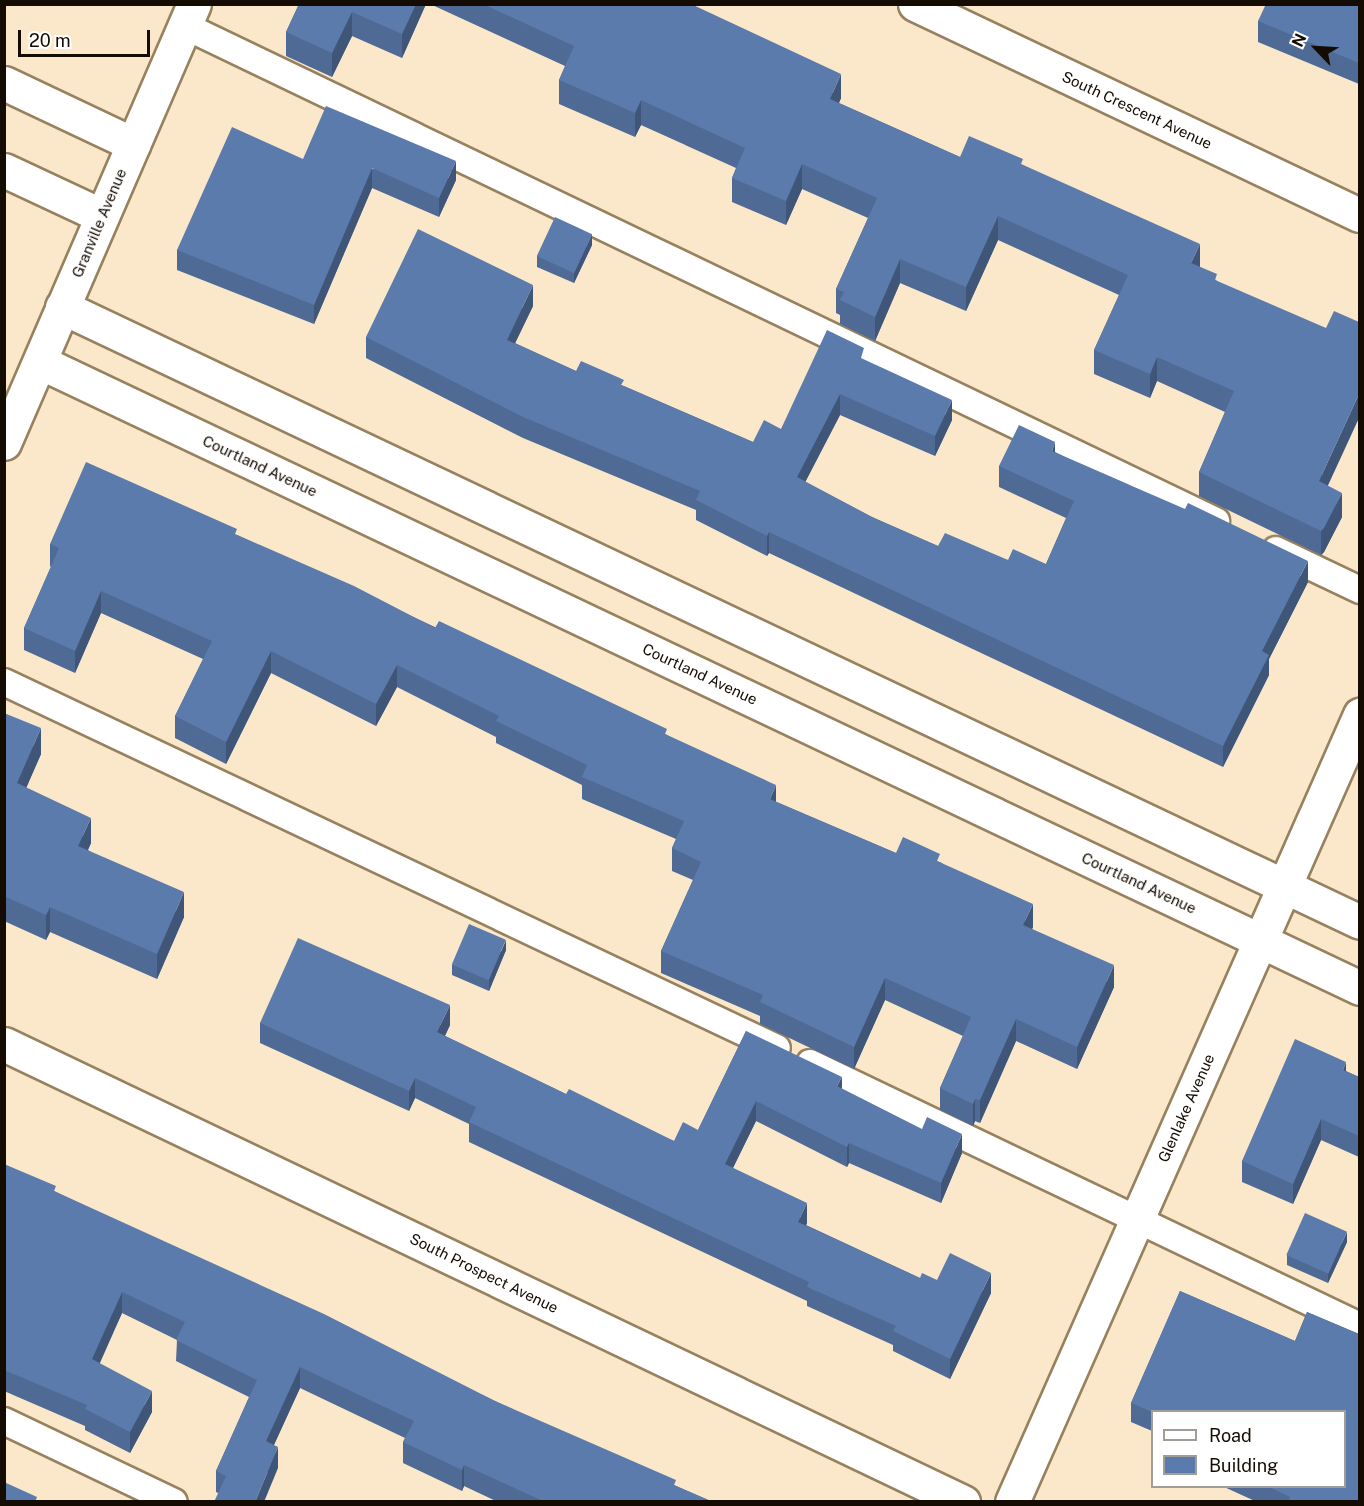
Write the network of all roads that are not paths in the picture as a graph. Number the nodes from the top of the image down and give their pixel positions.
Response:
1 (915, 4) edge
2 (189, 15) edge
3 (4, 83) edge
4 (133, 144) junction
5 (4, 170) edge
6 (1359, 215) edge
7 (102, 216) junction
8 (62, 307) junction
9 (40, 362) junction
10 (4, 443) edge
11 (1359, 590) edge
12 (4, 682) edge
13 (1359, 714) edge
14 (1284, 886) junction
15 (1359, 922) edge
16 (1260, 940) junction
17 (1359, 987) edge
18 (4, 1044) edge
19 (1138, 1218) junction
20 (1359, 1326) edge
21 (4, 1421) edge
22 (174, 1502) edge
23 (963, 1502) edge
24 (1012, 1502) edge

1 - 6 street, South Crescent Avenue
2 - 4 street, Granville Avenue
2 - 11 lane
3 - 4 street
4 - 7 street, Granville Avenue
5 - 7 street
7 - 8 street, Granville Avenue
8 - 9 street, Granville Avenue
8 - 14 street
9 - 10 street, Granville Avenue
9 - 16 street, Courtland Avenue
12 - 19 lane
13 - 14 street, Glenlake Avenue
14 - 15 street
14 - 16 street, Glenlake Avenue
16 - 17 street, Courtland Avenue
16 - 19 street, Glenlake Avenue
18 - 23 street, South Prospect Avenue
19 - 20 lane
19 - 24 street, Glenlake Avenue
21 - 22 lane

